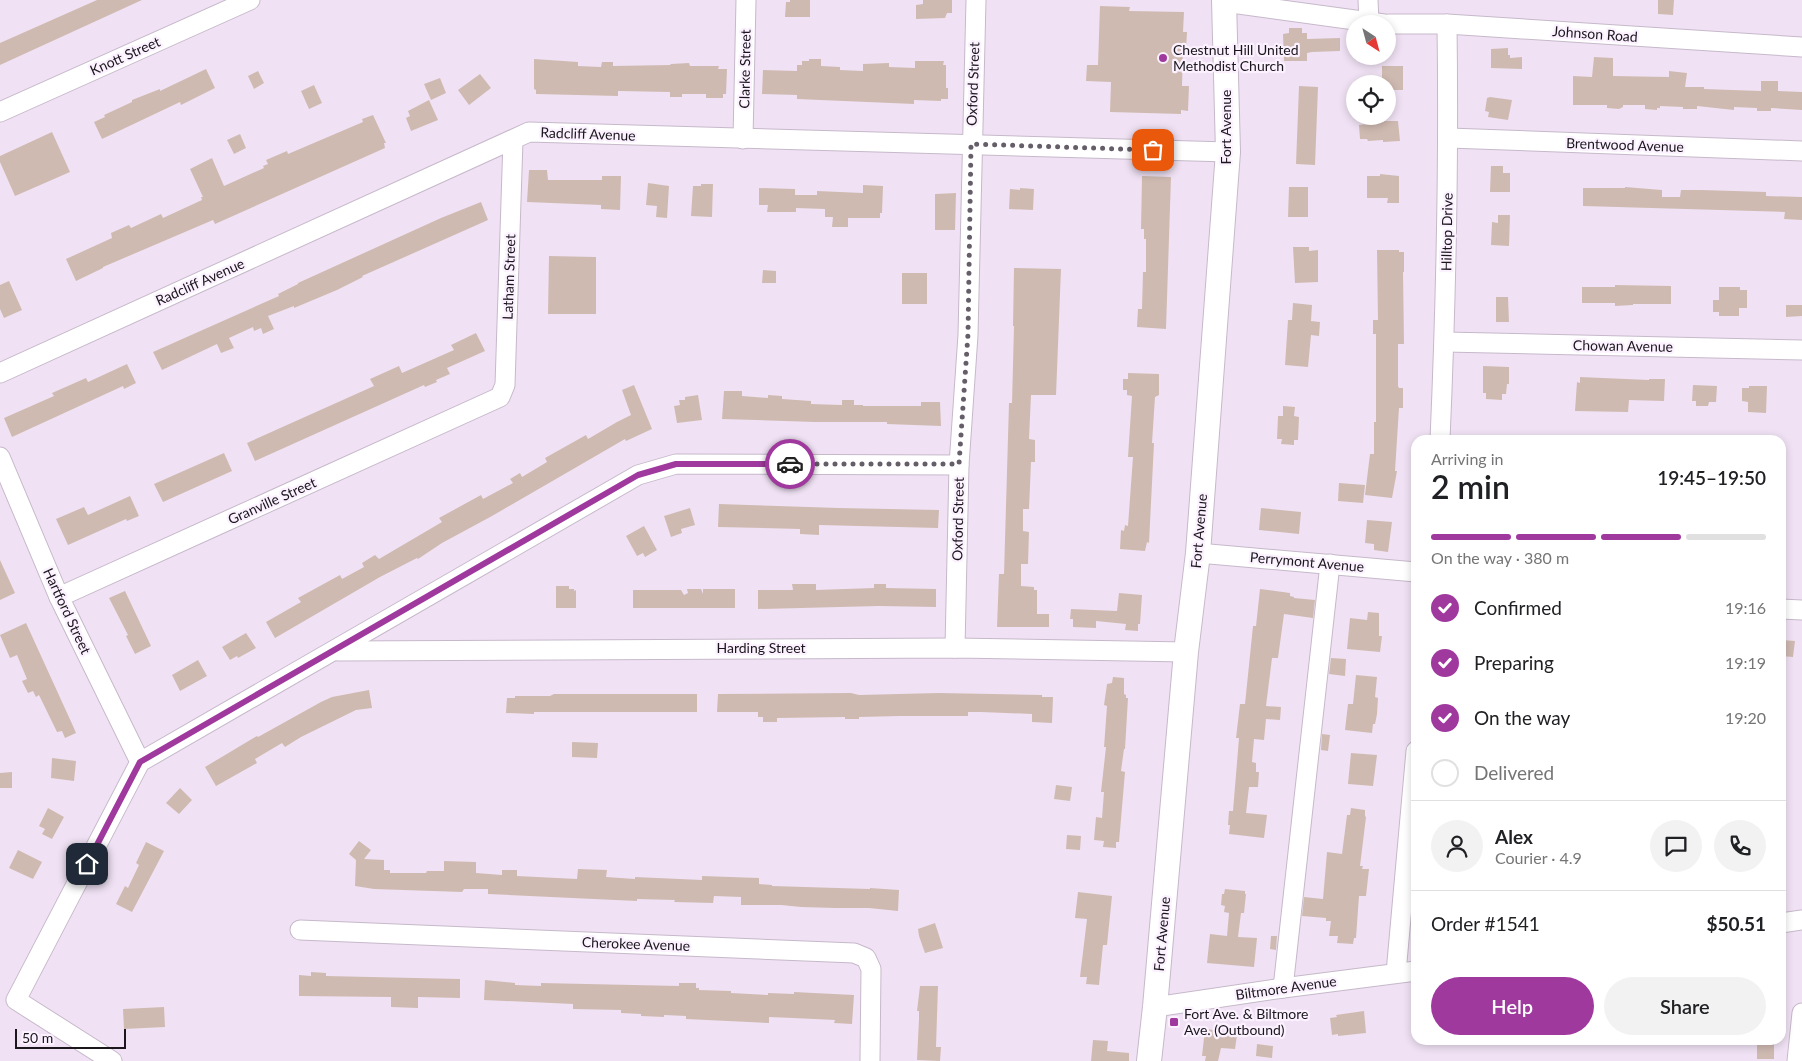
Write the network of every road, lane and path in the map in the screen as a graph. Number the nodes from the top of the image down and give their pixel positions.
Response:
1 (250, 0) edge
2 (746, 0) edge
3 (976, 0) edge
4 (1368, 0) edge
5 (1224, 1) edge
6 (1376, 15) edge
7 (1346, 18) edge
8 (1396, 23) edge
9 (1447, 24) junction
10 (1802, 47) edge
11 (0, 112) edge
12 (1449, 138) junction
13 (743, 139) junction
14 (513, 140) junction
15 (971, 144) junction
16 (1802, 151) edge
17 (1228, 152) junction
18 (1444, 342) junction
19 (1802, 350) edge
20 (0, 373) edge
21 (485, 404) joint
22 (1440, 435) edge
23 (0, 457) edge
24 (959, 464) junction
25 (1198, 553) junction
26 (1330, 564) junction
27 (1411, 572) edge
28 (59, 597) junction
29 (1786, 609) edge
30 (1802, 610) edge
31 (955, 648) junction
32 (335, 651) junction
33 (1186, 652) junction
34 (140, 762) junction
35 (1411, 806) edge
36 (1802, 920) edge
37 (1786, 922) edge
38 (300, 930) dead end
39 (1411, 972) edge
40 (1396, 973) junction
41 (1283, 988) junction
42 (1155, 1007) junction
43 (1802, 1013) edge
44 (112, 1061) edge
45 (870, 1061) edge
46 (1149, 1061) edge
47 (1797, 1061) edge

1 - 11 street, Knott Street
2 - 13 street, Clarke Street
3 - 15 street, Oxford Street
4 - 6 street
5 - 7 street, Johnson Road
5 - 17 main road, Fort Avenue
8 - 9 street, Johnson Road
9 - 10 street, Johnson Road
9 - 12 street, Hilltop Drive
12 - 16 street, Brentwood Avenue
12 - 18 street, Hilltop Drive
13 - 14 street, Radcliff Avenue
13 - 15 street, Radcliff Avenue
14 - 20 street, Radcliff Avenue
14 - 21 street, Latham Street
15 - 17 street, Radcliff Avenue
15 - 24 street, Oxford Street
17 - 25 main road, Fort Avenue
18 - 19 street, Chowan Avenue
18 - 22 street, Hilltop Drive
21 - 28 street, Granville Street
23 - 28 street, Hartford Street
24 - 31 street, Oxford Street
24 - 32 street
25 - 26 street, Perrymont Avenue
25 - 33 main road, Fort Avenue
26 - 27 street, Perrymont Avenue
26 - 41 street
28 - 34 street, Hartford Street
29 - 30 street
31 - 32 street, Harding Street
31 - 33 street, Harding Street
32 - 34 street
33 - 42 main road, Fort Avenue
34 - 44 street
35 - 40 street
36 - 37 street
38 - 45 street, Cherokee Avenue
39 - 40 street, Biltmore Avenue
40 - 41 street, Biltmore Avenue
41 - 42 street, Biltmore Avenue
42 - 46 main road, Fort Avenue
43 - 47 street

